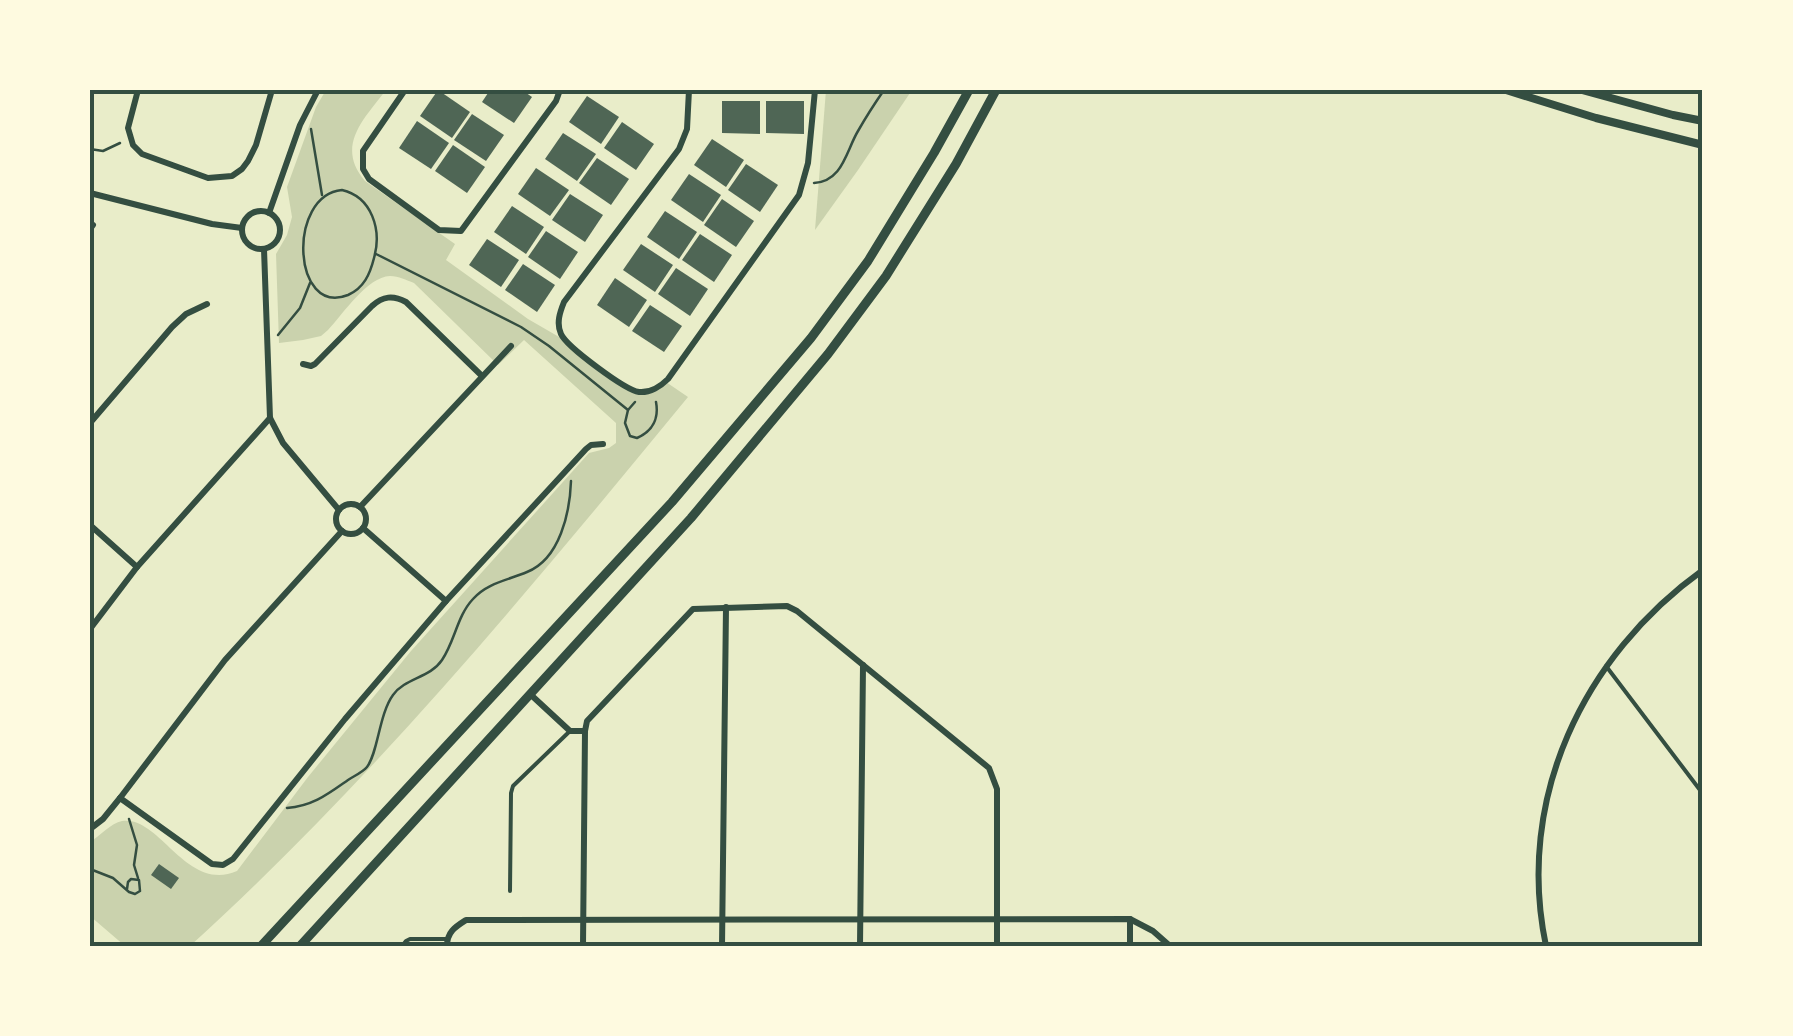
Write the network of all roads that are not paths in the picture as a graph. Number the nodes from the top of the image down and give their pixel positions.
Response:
1 (138, 90) edge
2 (272, 90) edge
3 (318, 90) edge
4 (405, 90) edge
5 (560, 90) edge
6 (689, 90) edge
7 (815, 90) edge
8 (969, 90) edge
9 (996, 90) edge
10 (1506, 90) edge
11 (1582, 90) edge
12 (1703, 121) edge
13 (1703, 145) edge
14 (90, 192) edge
15 (269, 213) junction
16 (242, 228) junction
17 (264, 249) junction
18 (207, 304) dead end
19 (511, 346) dead end
20 (303, 364) dead end
21 (482, 376) junction
22 (270, 418) junction
23 (90, 424) edge
24 (602, 444) dead end
25 (360, 507) junction
26 (339, 510) junction
27 (90, 525) edge
28 (363, 528) junction
29 (342, 531) junction
30 (137, 567) junction
31 (1703, 570) edge
32 (446, 601) junction
33 (726, 608) junction
34 (90, 629) edge
35 (863, 665) junction
36 (1606, 666) junction
37 (530, 694) junction
38 (570, 731) junction
39 (585, 731) junction
40 (1703, 794) edge
41 (123, 801) junction
42 (90, 829) edge
43 (510, 892) dead end
44 (1130, 919) junction
45 (584, 920) junction
46 (722, 920) junction
47 (860, 920) junction
48 (997, 920) junction
49 (447, 942) edge
50 (261, 946) edge
51 (300, 946) edge
52 (402, 946) edge
53 (583, 946) edge
54 (722, 946) edge
55 (860, 946) edge
56 (997, 946) edge
57 (1130, 946) edge
58 (1170, 946) edge
59 (1546, 946) edge

1 - 2 street
3 - 15 street
4 - 5 street
6 - 7 street
8 - 50 main road
9 - 37 main road
10 - 13 street
11 - 12 street
14 - 16 street
15 - 16 street
15 - 17 street
16 - 17 street
17 - 22 street
18 - 23 street
19 - 21 street
20 - 21 street
21 - 25 street
22 - 26 street
22 - 30 street
24 - 32 street
25 - 26 street
25 - 28 street
26 - 29 street
27 - 30 street
28 - 29 street
28 - 32 street
29 - 41 street
30 - 34 street
31 - 36 street
32 - 41 street
33 - 35 street
33 - 39 street
33 - 46 street
35 - 47 street
35 - 48 street
36 - 40 lane
36 - 59 street
37 - 38 street
37 - 51 main road
38 - 39 street
38 - 43 lane
39 - 45 street
41 - 42 street
44 - 48 street
44 - 57 street
44 - 58 street
45 - 46 street
45 - 49 street
45 - 53 street
46 - 47 street
46 - 54 street
47 - 48 street
47 - 55 street
48 - 56 street
49 - 52 lane

